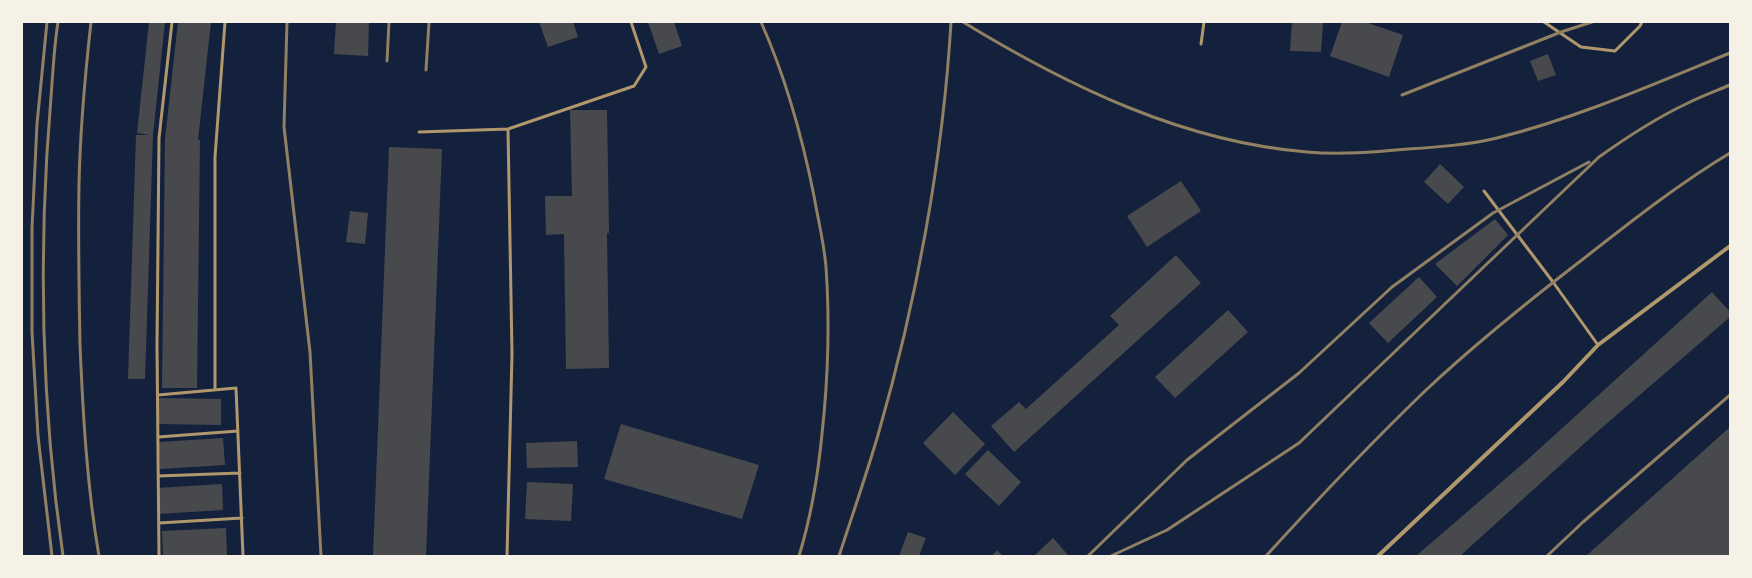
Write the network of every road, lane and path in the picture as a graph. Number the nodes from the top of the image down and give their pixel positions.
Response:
1 (172, 22) edge
2 (225, 22) edge
3 (632, 22) edge
4 (1204, 22) edge
5 (1544, 22) edge
6 (1642, 22) edge
7 (1201, 44) dead end
8 (508, 128) junction
9 (419, 132) dead end
10 (1484, 191) dead end
11 (1730, 246) edge
12 (1598, 345) junction
13 (215, 390) junction
14 (158, 395) junction
15 (238, 431) junction
16 (158, 437) junction
17 (240, 473) junction
18 (158, 476) junction
19 (242, 518) junction
20 (159, 523) junction
21 (159, 556) edge
22 (243, 556) edge
23 (506, 556) edge
24 (1378, 556) edge

1 - 14 lane
2 - 13 lane
3 - 8 lane
4 - 7 lane
5 - 6 lane
8 - 9 lane
8 - 23 lane
10 - 12 lane
11 - 12 street
12 - 24 street
13 - 14 lane
13 - 15 lane
14 - 16 lane
15 - 16 lane
15 - 17 lane
16 - 18 lane
17 - 18 lane
17 - 19 lane
18 - 20 lane
19 - 20 lane
19 - 22 lane
20 - 21 lane

